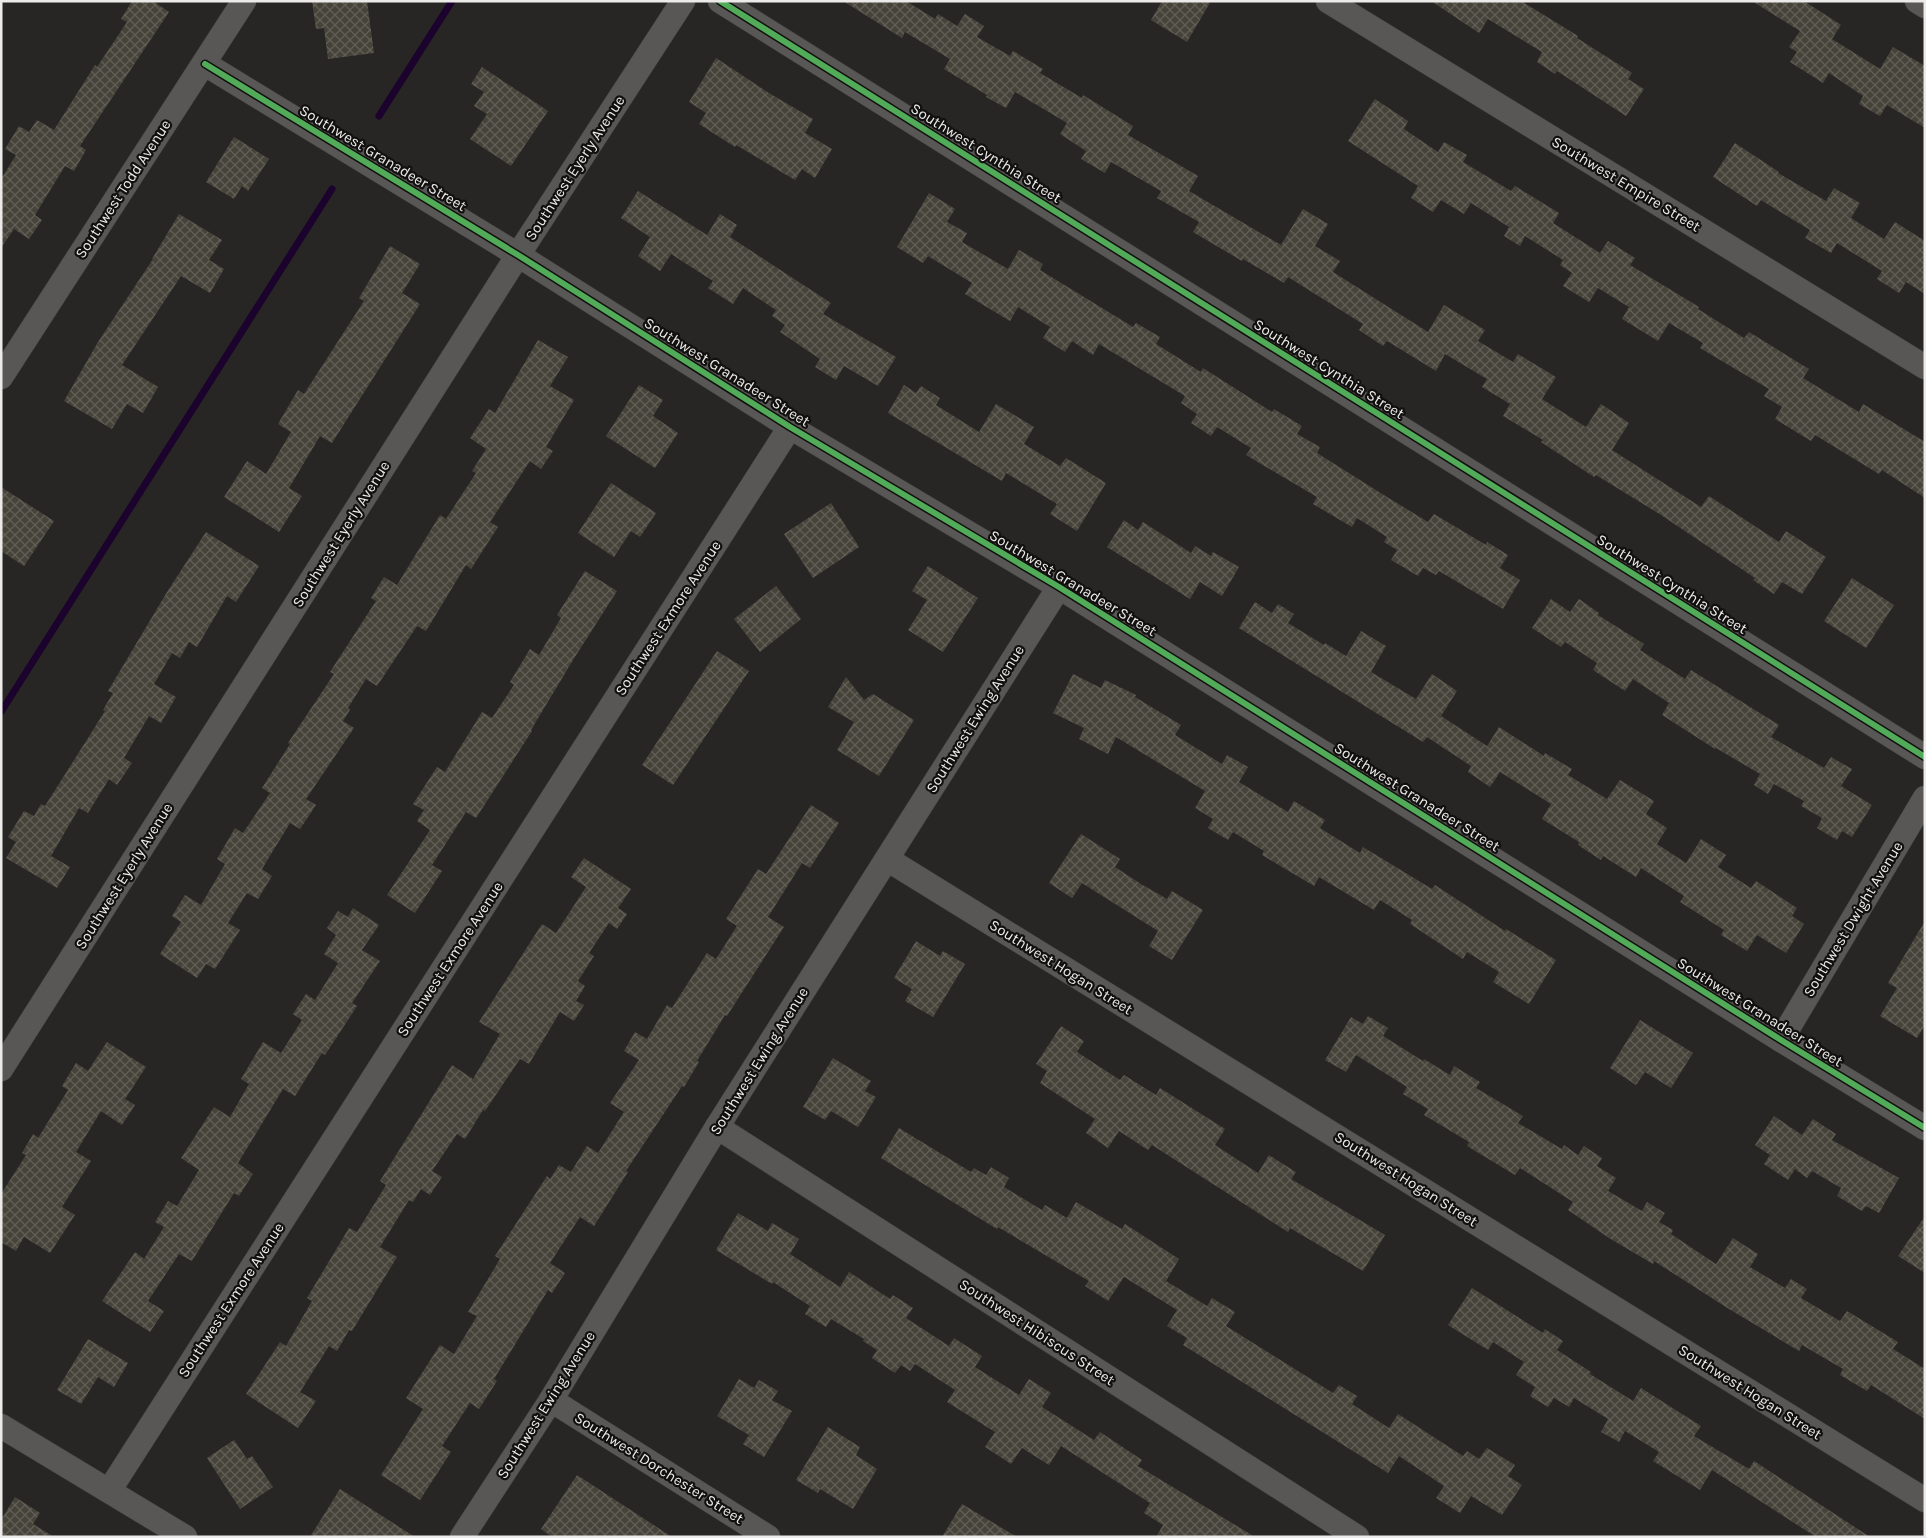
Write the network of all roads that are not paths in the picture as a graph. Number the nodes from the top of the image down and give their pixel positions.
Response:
1 (244, 1) edge
2 (683, 1) edge
3 (720, 1) edge
4 (1328, 1) edge
5 (1916, 1) edge
6 (1925, 6) edge
7 (205, 64) junction
8 (518, 255) junction
9 (1925, 367) edge
10 (1, 377) edge
11 (790, 427) junction
12 (1059, 587) junction
13 (1925, 757) edge
14 (1925, 798) edge
15 (887, 859) junction
16 (1781, 1040) junction
17 (1, 1069) edge
18 (717, 1127) junction
19 (1925, 1128) edge
20 (551, 1400) junction
21 (1, 1426) edge
22 (109, 1491) junction
23 (1925, 1500) edge
24 (184, 1537) edge
25 (462, 1537) edge
26 (768, 1537) edge
27 (1357, 1537) edge

1 - 7 street, Southwest Todd Avenue
2 - 8 street, Southwest Eyerly Avenue
3 - 13 street, Southwest Cynthia Street
4 - 9 street, Southwest Empire Street
5 - 6 street
7 - 8 street, Southwest Granadeer Street
7 - 10 street, Southwest Todd Avenue
8 - 11 street, Southwest Granadeer Street
8 - 17 street, Southwest Eyerly Avenue
11 - 12 street, Southwest Granadeer Street
11 - 22 street, Southwest Exmore Avenue
12 - 15 street, Southwest Ewing Avenue
12 - 16 street, Southwest Granadeer Street
14 - 16 street, Southwest Dwight Avenue
15 - 18 street, Southwest Ewing Avenue
15 - 23 street, Southwest Hogan Street
16 - 19 street, Southwest Granadeer Street
18 - 20 street, Southwest Ewing Avenue
18 - 27 street, Southwest Hibiscus Street
20 - 25 street, Southwest Ewing Avenue
20 - 26 street, Southwest Dorchester Street
21 - 22 street
22 - 24 street

